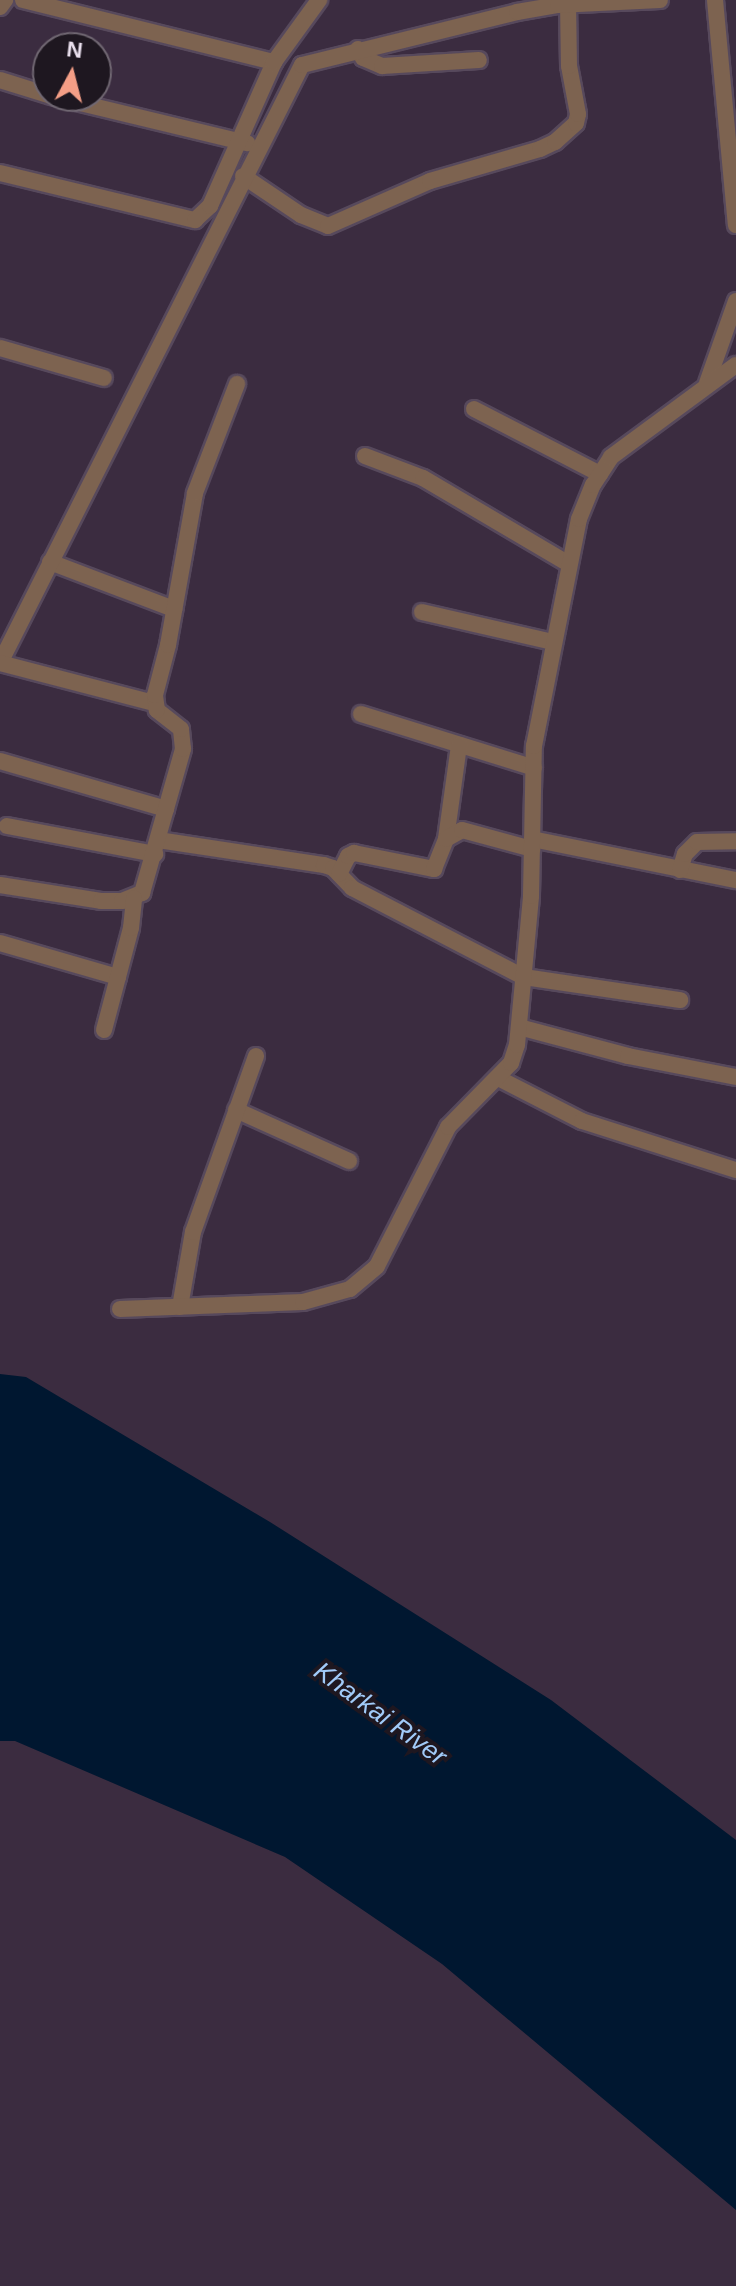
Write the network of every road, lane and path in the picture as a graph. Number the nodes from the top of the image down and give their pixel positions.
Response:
1 (5, 0) edge
2 (23, 0) edge
3 (319, 0) edge
4 (660, 0) edge
5 (715, 0) edge
6 (568, 5) junction
7 (0, 7) edge
8 (358, 49) junction
9 (479, 60) dead end
10 (274, 62) junction
11 (0, 80) edge
12 (32, 90) edge
13 (112, 111) edge
14 (238, 141) junction
15 (258, 146) junction
16 (732, 156) edge
17 (0, 173) edge
18 (243, 176) junction
19 (736, 225) edge
20 (736, 301) edge
21 (0, 348) edge
22 (736, 365) edge
23 (104, 378) dead end
24 (707, 383) junction
25 (237, 384) dead end
26 (474, 409) dead end
27 (365, 456) dead end
28 (600, 474) junction
29 (50, 562) junction
30 (569, 564) junction
31 (174, 609) junction
32 (422, 612) dead end
33 (553, 642) junction
34 (0, 663) edge
35 (154, 703) junction
36 (361, 714) dead end
37 (459, 745) junction
38 (0, 761) edge
39 (534, 768) junction
40 (166, 809) junction
41 (7, 826) dead end
42 (446, 839) junction
43 (736, 841) edge
44 (532, 844) junction
45 (156, 847) junction
46 (680, 870) junction
47 (339, 874) junction
48 (736, 880) edge
49 (0, 885) edge
50 (134, 898) junction
51 (0, 943) edge
52 (118, 977) junction
53 (524, 977) junction
54 (680, 1000) dead end
55 (519, 1027) junction
56 (104, 1030) dead end
57 (256, 1056) dead end
58 (736, 1077) edge
59 (498, 1078) junction
60 (236, 1110) junction
61 (349, 1161) dead end
62 (736, 1170) edge
63 (180, 1307) junction
64 (120, 1309) dead end

1 - 7 street
2 - 10 street
3 - 10 street
4 - 6 street
5 - 16 street
6 - 8 street
6 - 18 street
8 - 9 street
8 - 15 street
10 - 14 street
11 - 12 street
13 - 14 street
14 - 15 street
14 - 17 street
15 - 18 street
16 - 19 street
18 - 29 street
20 - 24 street
21 - 23 street
22 - 24 street
24 - 28 street
25 - 31 street
26 - 28 street
27 - 30 street
28 - 30 street
29 - 31 street
29 - 34 street
30 - 33 street
31 - 35 street
32 - 33 street
33 - 39 street
34 - 35 street
35 - 40 street
36 - 37 street
37 - 39 street
37 - 42 street
38 - 40 street
39 - 44 street
40 - 45 street
41 - 45 street
42 - 44 street
42 - 47 street
43 - 46 street
44 - 46 street
44 - 53 street
45 - 47 street
45 - 50 street
46 - 48 street
47 - 53 street
49 - 50 street
50 - 52 street
51 - 52 street
52 - 56 street
53 - 54 street
53 - 55 street
55 - 58 street
55 - 59 street
57 - 60 street
59 - 62 street
59 - 63 street
60 - 61 street
60 - 63 street
63 - 64 street

